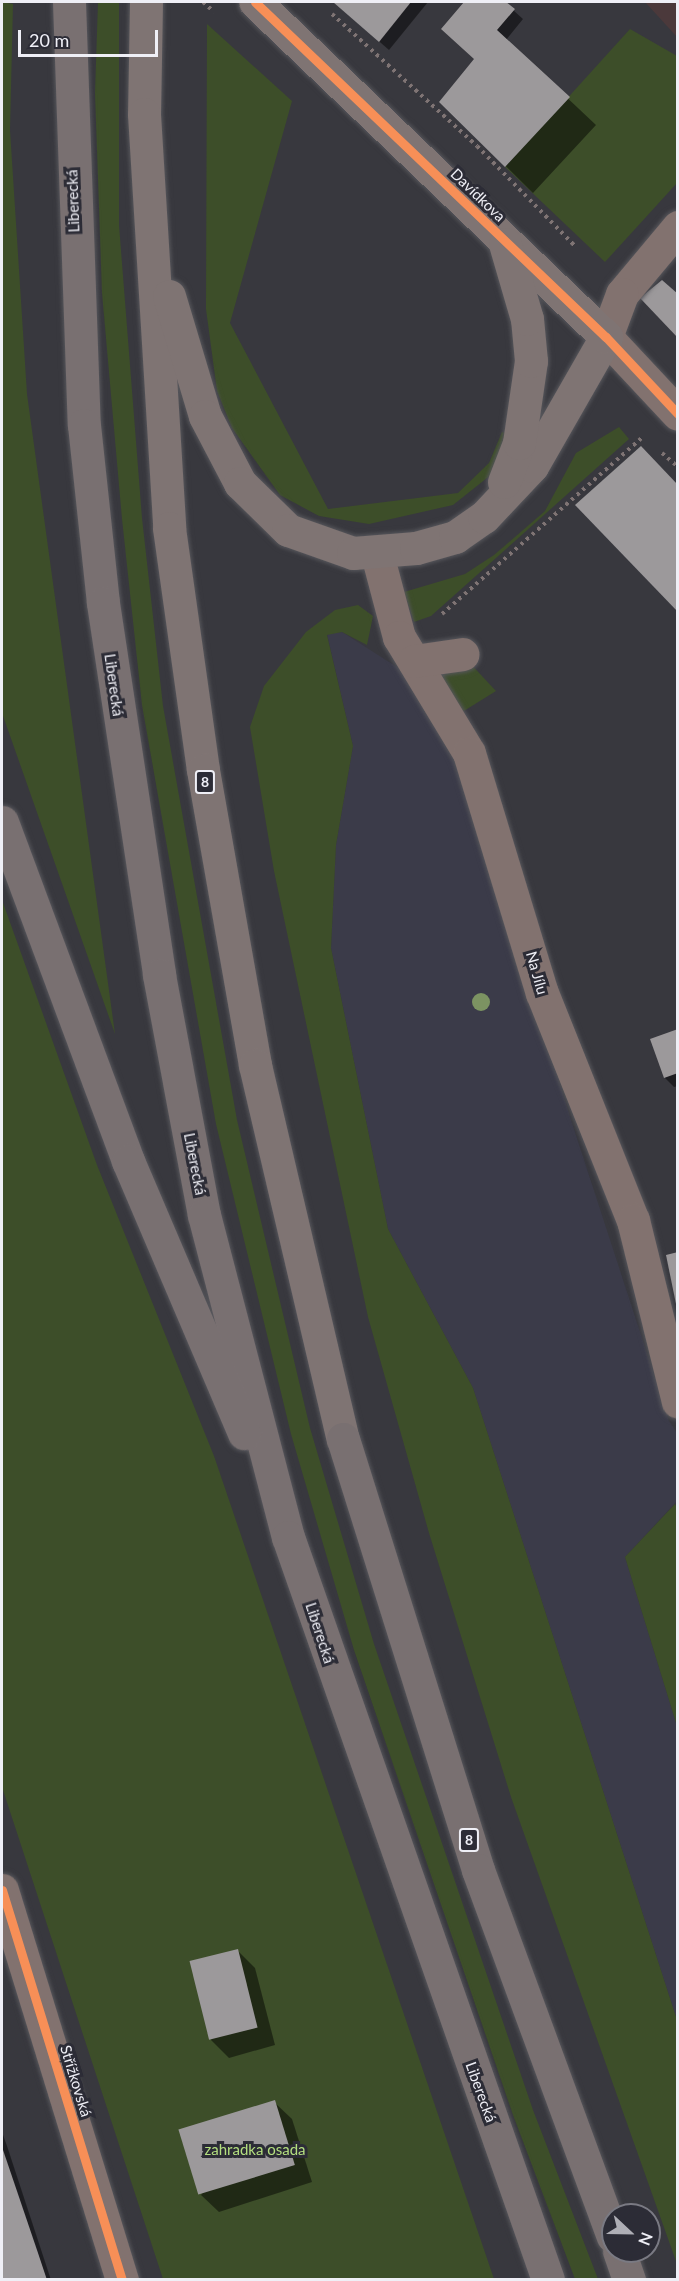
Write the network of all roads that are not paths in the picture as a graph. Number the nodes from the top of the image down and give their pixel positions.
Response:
1 (69, 2) edge
2 (146, 2) edge
3 (255, 2) edge
4 (144, 114) junction
5 (678, 228) edge
6 (503, 239) junction
7 (606, 337) junction
8 (678, 414) edge
9 (484, 517) junction
10 (377, 554) junction
11 (406, 649) junction
12 (462, 654) dead end
13 (2, 822) edge
14 (678, 1402) edge
15 (343, 1439) joint
16 (288, 1537) junction
17 (2, 1890) edge
18 (601, 2203) edge
19 (623, 2263) edge
20 (122, 2280) edge
21 (548, 2280) edge
22 (629, 2280) edge

1 - 16 highway, Liberecká
2 - 4 main road, 8
3 - 6 main road, Davídkova
4 - 10 main road
4 - 15 main road, 8
5 - 7 street
6 - 7 main road, Davídkova
6 - 9 main road
7 - 8 street, Davídkova
7 - 9 main road
9 - 10 main road
10 - 11 street, Na Jílu
11 - 12 street
11 - 14 street, Na Jílu
13 - 16 highway
15 - 18 highway, 8
16 - 21 highway, Liberecká
17 - 20 street, Střížkovská
19 - 22 highway

